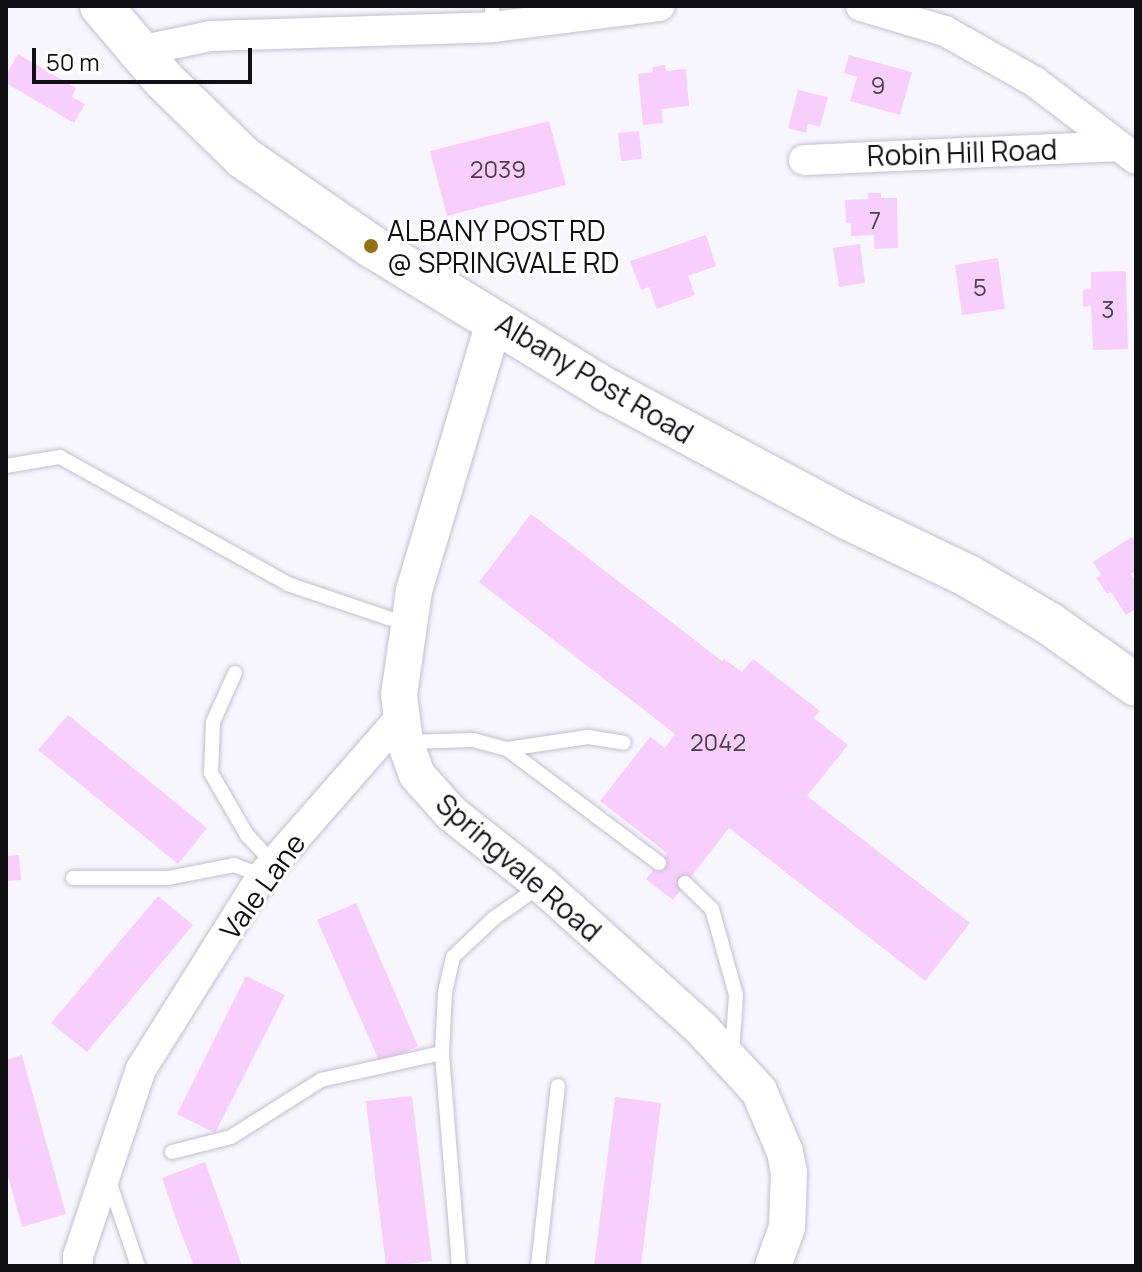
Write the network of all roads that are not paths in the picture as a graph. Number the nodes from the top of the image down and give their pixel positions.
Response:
1 (101, 6) edge
2 (660, 6) edge
3 (861, 6) edge
4 (492, 17) edge
5 (139, 51) junction
6 (1128, 152) edge
7 (804, 160) dead end
8 (495, 319) junction
9 (6, 466) edge
10 (409, 625) junction
11 (235, 673) dead end
12 (1136, 685) edge
13 (403, 730) junction
14 (624, 743) dead end
15 (507, 749) junction
16 (659, 863) dead end
17 (268, 869) junction
18 (73, 878) dead end
19 (685, 883) dead end
20 (542, 885) junction
21 (442, 1053) junction
22 (731, 1061) junction
23 (558, 1086) dead end
24 (172, 1152) dead end
25 (106, 1173) junction
26 (78, 1266) edge
27 (138, 1266) edge
28 (459, 1266) edge
29 (538, 1266) edge
30 (773, 1266) edge

1 - 5 main road, Albany Post Road
2 - 4 street
3 - 6 street
4 - 5 street
5 - 8 main road, Albany Post Road
6 - 7 street, Robin Hill Road
8 - 10 street, Springvale Road
8 - 12 main road, Albany Post Road
9 - 10 lane
10 - 13 street, Springvale Road
11 - 17 lane
13 - 15 lane
13 - 17 street, Vale Lane
13 - 20 street, Springvale Road
14 - 15 lane
15 - 16 lane
17 - 18 lane
17 - 25 street, Vale Lane
19 - 22 lane
20 - 21 lane
20 - 22 street, Springvale Road
21 - 24 lane
21 - 28 lane
22 - 30 street, Springvale Road
23 - 29 lane
25 - 26 street, Vale Lane
25 - 27 lane

